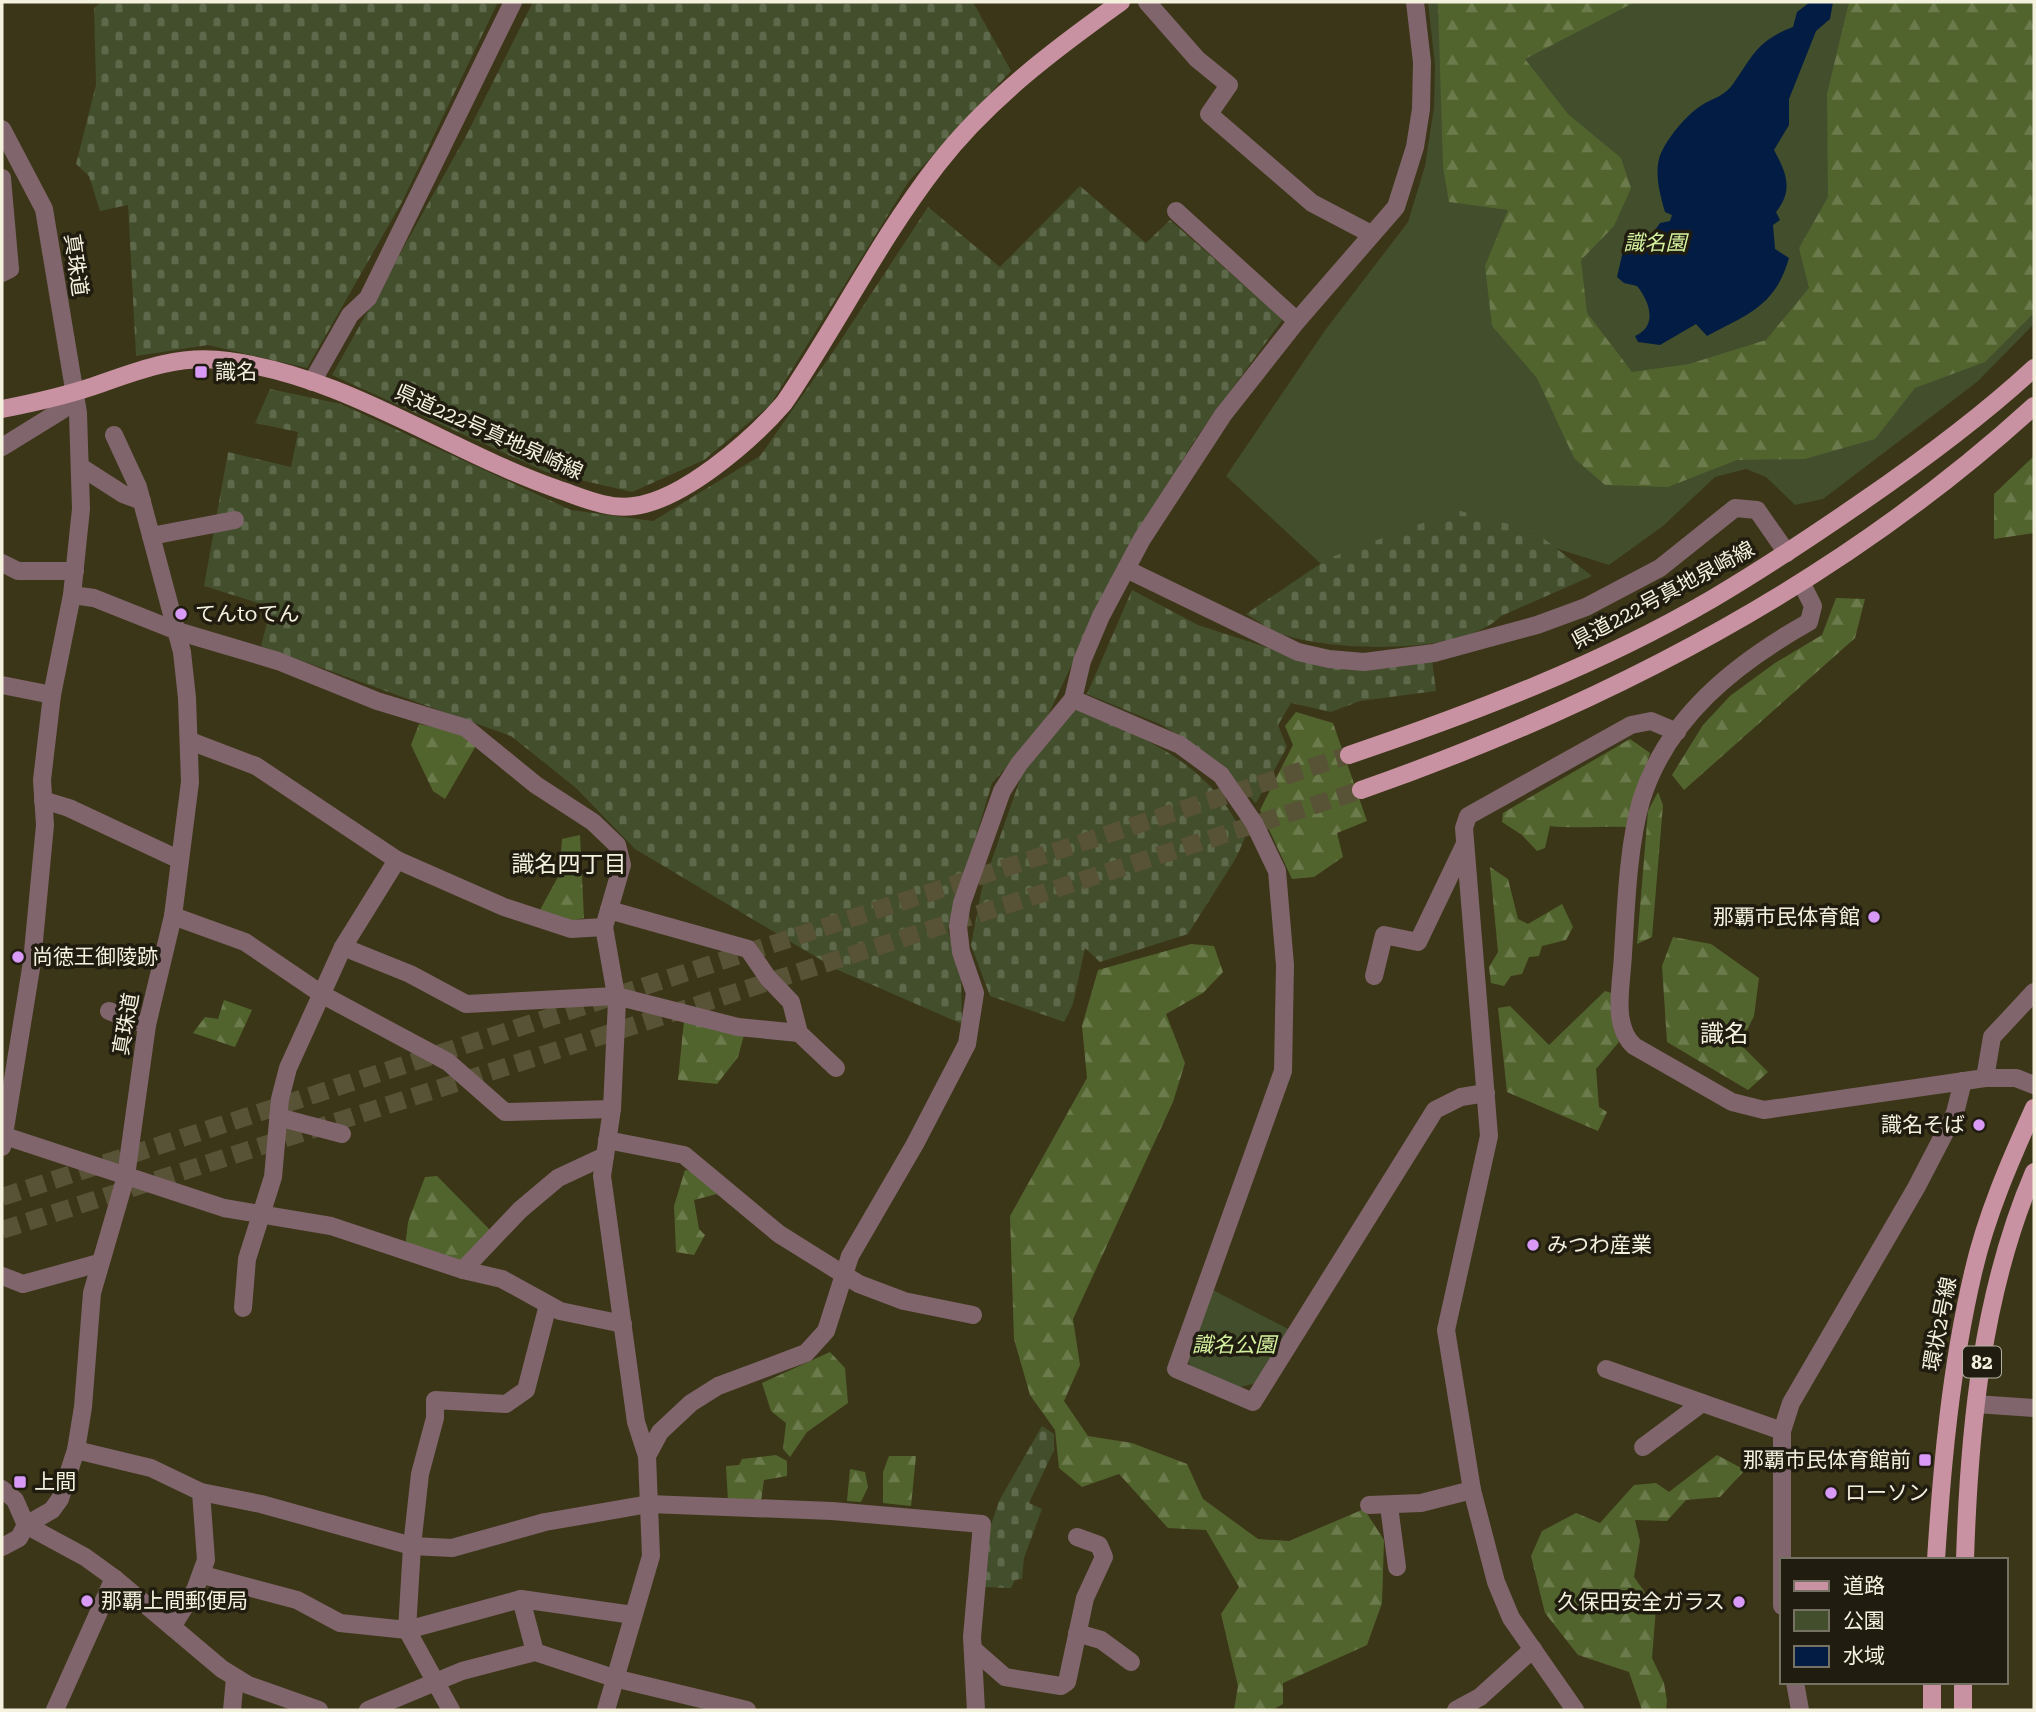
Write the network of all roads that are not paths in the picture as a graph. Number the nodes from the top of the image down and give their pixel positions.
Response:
1 (513, 2) edge
2 (1121, 2) edge
3 (1147, 2) edge
4 (1415, 2) edge
5 (2, 129) edge
6 (19, 158) junction
7 (2, 176) edge
8 (1176, 211) dead end
9 (1371, 234) junction
10 (2, 273) edge
11 (1297, 321) junction
12 (2034, 368) edge
13 (312, 382) junction
14 (74, 392) junction
15 (2034, 406) edge
16 (2, 409) edge
17 (114, 435) dead end
18 (2, 447) edge
19 (81, 467) junction
20 (142, 501) junction
21 (235, 520) dead end
22 (151, 536) junction
23 (1787, 553) junction
24 (2, 563) edge
25 (1126, 569) junction
26 (75, 571) junction
27 (1802, 584) junction
28 (72, 595) junction
29 (177, 631) junction
30 (2, 685) edge
31 (52, 695) junction
32 (1073, 699) junction
33 (1677, 733) junction
34 (190, 741) junction
35 (1349, 755) tunnel mouth
36 (1361, 790) tunnel mouth
37 (43, 800) junction
38 (1464, 846) junction
39 (180, 860) junction
40 (397, 860) junction
41 (173, 916) junction
42 (606, 918) junction
43 (343, 947) junction
44 (1374, 976) dead end
45 (2034, 992) edge
46 (323, 995) junction
47 (616, 996) junction
48 (109, 1012) dead end
49 (147, 1025) junction
50 (799, 1033) junction
51 (836, 1068) dead end
52 (1985, 1078) junction
53 (1963, 1081) junction
54 (2034, 1085) edge
55 (1486, 1093) junction
56 (2034, 1108) edge
57 (612, 1109) junction
58 (5, 1115) edge
59 (278, 1117) junction
60 (342, 1134) dead end
61 (4, 1142) edge
62 (606, 1148) junction
63 (2034, 1172) edge
64 (126, 1176) junction
65 (262, 1213) junction
66 (99, 1262) junction
67 (463, 1270) junction
68 (2, 1276) edge
69 (845, 1276) junction
70 (548, 1305) junction
71 (243, 1308) dead end
72 (973, 1315) dead end
73 (623, 1324) junction
74 (1606, 1369) dead end
75 (1702, 1403) junction
76 (1976, 1404) junction
77 (2034, 1408) edge
78 (1782, 1431) junction
79 (1643, 1447) dead end
80 (76, 1450) junction
81 (647, 1456) junction
82 (2, 1489) edge
83 (1472, 1490) junction
84 (201, 1492) junction
85 (649, 1504) junction
86 (1369, 1505) dead end
87 (1389, 1506) junction
88 (26, 1525) junction
89 (1077, 1537) dead end
90 (412, 1546) junction
91 (2, 1547) edge
92 (1782, 1558) edge
93 (1936, 1558) edge
94 (1965, 1558) edge
95 (1396, 1567) dead end
96 (203, 1575) junction
97 (114, 1578) junction
98 (521, 1599) junction
99 (633, 1615) junction
100 (172, 1627) junction
101 (407, 1630) junction
102 (1077, 1633) junction
103 (973, 1648) junction
104 (1533, 1649) junction
105 (535, 1652) junction
106 (1131, 1662) dead end
107 (235, 1678) junction
108 (614, 1678) junction
109 (436, 1684) junction
110 (1795, 1684) edge
111 (1932, 1684) edge
112 (1963, 1684) edge
113 (736, 1709) edge
114 (55, 1710) edge
115 (232, 1710) edge
116 (318, 1710) edge
117 (368, 1710) edge
118 (451, 1710) edge
119 (606, 1710) edge
120 (976, 1710) edge
121 (1456, 1710) edge
122 (1575, 1710) edge
123 (1800, 1710) edge
124 (1932, 1710) edge
125 (1964, 1710) edge

1 - 13 street
2 - 13 main road, 県道222号真地泉崎線
3 - 9 street
4 - 9 street
5 - 6 street, 真珠道
6 - 7 street
6 - 14 street, 真珠道
7 - 10 street
8 - 11 street
9 - 11 street
11 - 25 street
12 - 23 main road, 県道222号真地泉崎線
13 - 14 main road, 県道222号真地泉崎線
14 - 16 main road, 県道222号真地泉崎線
14 - 18 street
14 - 19 street, 真珠道
15 - 27 main road
17 - 20 street, 真珠道
19 - 20 street
19 - 26 street, 真珠道
20 - 22 street, 真珠道
21 - 22 street
22 - 29 street, 真珠道
23 - 25 street
23 - 35 main road, 県道222号真地泉崎線
24 - 26 street
25 - 32 street
26 - 28 street, 真珠道
27 - 33 street
27 - 36 main road
28 - 29 street
28 - 31 street, 真珠道
29 - 34 street, 真珠道
29 - 42 street
30 - 31 street
31 - 37 street, 真珠道
32 - 55 street
32 - 69 street
33 - 38 street
33 - 53 street
34 - 39 street, 真珠道
34 - 40 street
37 - 39 street
37 - 58 street, 真珠道
38 - 44 street
38 - 55 street
39 - 41 street, 真珠道
40 - 42 street
40 - 43 street
41 - 46 street
41 - 49 street, 真珠道
42 - 47 street
42 - 50 street
43 - 46 street
43 - 47 street
45 - 52 street
46 - 57 street
46 - 59 street
47 - 50 street
47 - 57 street
48 - 49 street
49 - 64 street, 真珠道
50 - 51 street
52 - 53 street
52 - 54 street
53 - 78 street
55 - 83 street
56 - 93 main road, 環状2号線 / 82
57 - 62 street
58 - 61 street, 真珠道
59 - 60 street
59 - 65 street
61 - 64 street
62 - 67 street
62 - 69 street
62 - 73 street
63 - 76 main road, 82
64 - 65 street
64 - 66 street, 真珠道
65 - 67 street
65 - 71 street
66 - 68 street
66 - 80 street, 真珠道
67 - 70 street
69 - 72 street
69 - 81 street
70 - 73 street
70 - 90 street
73 - 81 street
74 - 75 street
75 - 78 street
75 - 79 street
76 - 77 street
76 - 94 main road, 82
78 - 92 street
80 - 84 street
80 - 88 street, 真珠道
81 - 85 street
82 - 88 street
83 - 87 street
83 - 104 street
84 - 90 street
84 - 96 street
85 - 90 street
85 - 99 street
85 - 103 street
86 - 87 street
87 - 95 street
88 - 91 street, 真珠道
88 - 97 street
89 - 102 street
90 - 101 street
96 - 100 street
96 - 101 street
97 - 100 street
97 - 114 street
98 - 99 street
98 - 101 street
98 - 105 street
99 - 108 street
100 - 107 street
101 - 109 street
102 - 103 street
102 - 106 street
103 - 120 street
104 - 121 street
104 - 122 street
105 - 108 street
105 - 109 street
107 - 115 street
107 - 116 street
108 - 113 street
108 - 119 street
109 - 117 street
109 - 118 street
110 - 123 street
111 - 124 main road
112 - 125 main road

